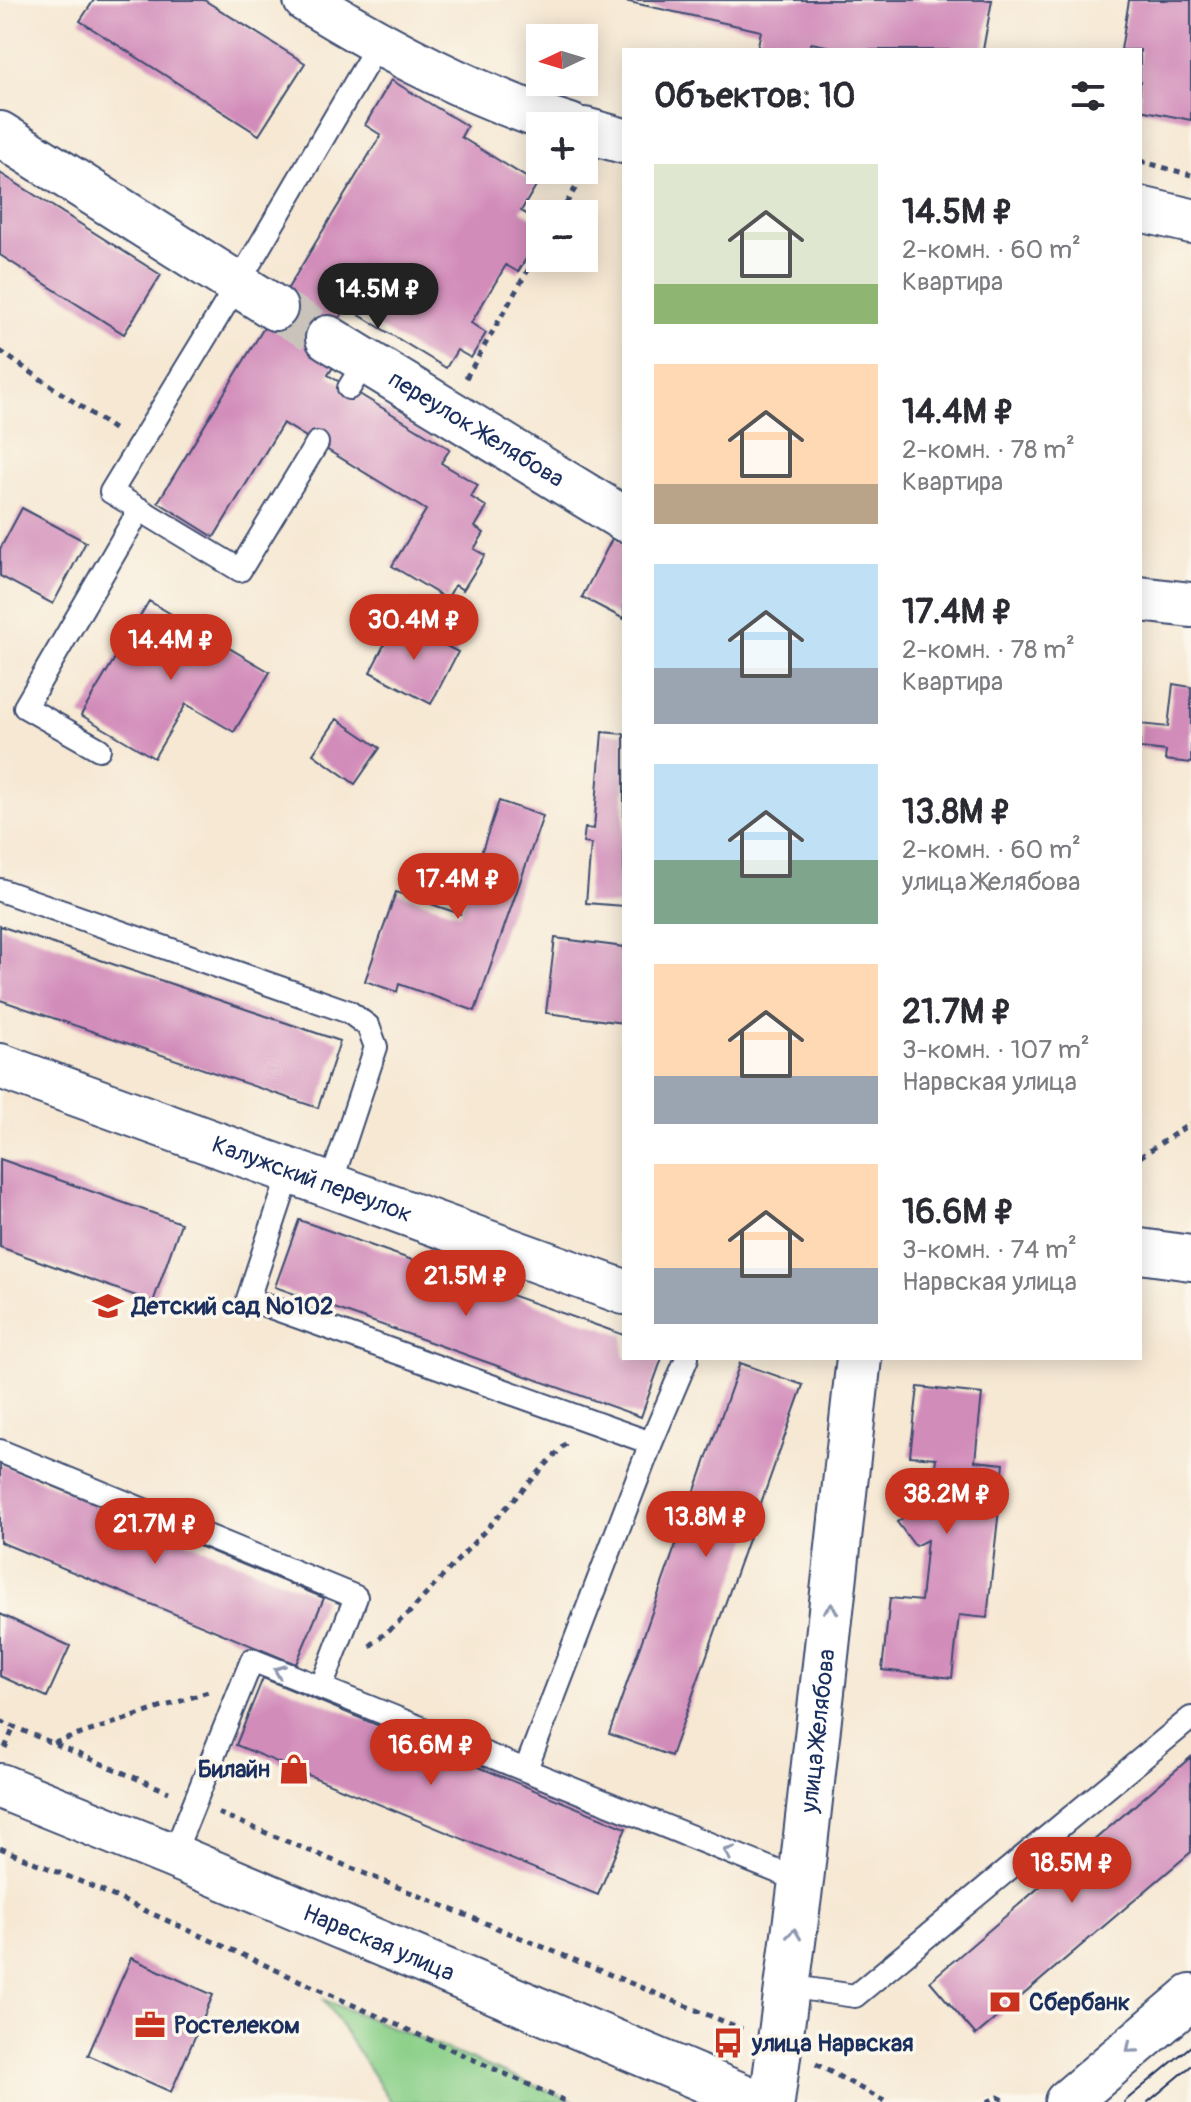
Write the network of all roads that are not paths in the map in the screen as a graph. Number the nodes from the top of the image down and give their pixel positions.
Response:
1 (306, 0) edge
2 (378, 44) junction
3 (530, 112) edge
4 (0, 134) edge
5 (1142, 209) edge
6 (1191, 221) edge
7 (237, 285) junction
8 (275, 308) tunnel mouth
9 (328, 338) tunnel mouth
10 (317, 443) dead end
11 (140, 509) junction
12 (622, 518) edge
13 (1142, 599) edge
14 (1191, 605) edge
15 (99, 749) dead end
16 (0, 890) edge
17 (0, 1066) edge
18 (290, 1172) junction
19 (330, 1186) junction
20 (1142, 1251) edge
21 (1191, 1258) edge
22 (622, 1291) edge
23 (686, 1360) edge
24 (859, 1360) edge
25 (651, 1443) junction
26 (0, 1451) edge
27 (321, 1688) junction
28 (1191, 1718) edge
29 (526, 1769) junction
30 (0, 1786) edge
31 (173, 1856) junction
32 (801, 1881) junction
33 (787, 1986) junction
34 (1191, 1997) edge
35 (757, 2102) edge
36 (772, 2102) edge
37 (1067, 2102) edge

1 - 2 street
2 - 3 street
2 - 7 lane
4 - 7 street
5 - 6 street
7 - 8 street
7 - 11 lane
9 - 12 street, переулок Желябова
10 - 11 lane
11 - 15 lane
13 - 14 street
16 - 19 lane
17 - 18 street, Калужский переулок
18 - 19 street, Калужский переулок
18 - 25 lane
19 - 22 street, Калужский переулок
20 - 21 street
23 - 25 lane
32 -> 24 street, улица Желябова
25 - 29 lane
26 - 27 lane
27 - 29 lane
27 -> 31 lane
28 - 33 lane
32 -> 29 lane
30 - 31 street, Нарвская улица
31 - 35 street, Нарвская улица
33 -> 32 street, улица Желябова
33 - 36 street, улица Желябова
34 -> 37 street

